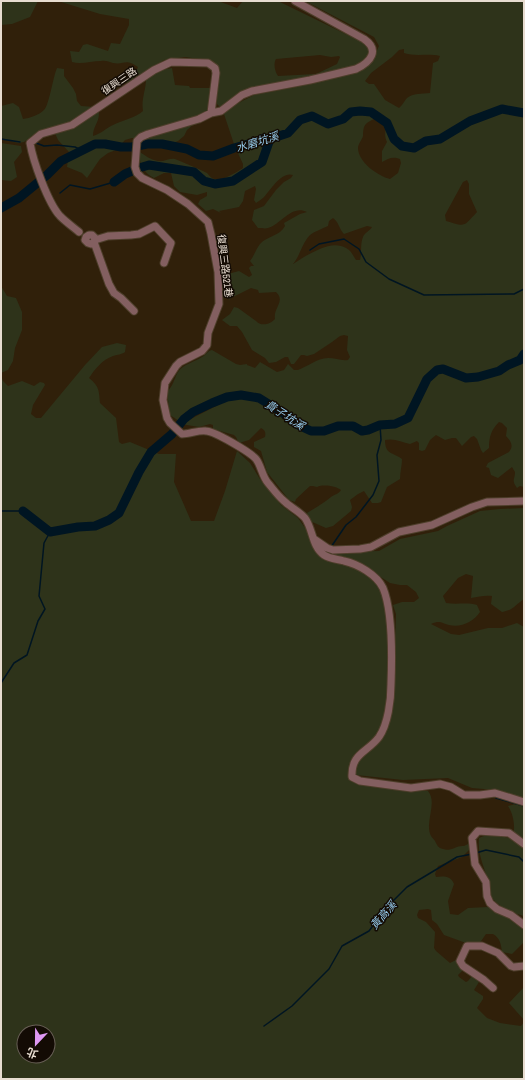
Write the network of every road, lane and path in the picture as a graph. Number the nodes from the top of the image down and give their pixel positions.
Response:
1 (296, 1) edge
2 (211, 114) junction
3 (79, 232) dead end
4 (164, 263) dead end
5 (134, 311) dead end
6 (524, 501) edge
7 (314, 539) junction
8 (524, 802) edge
9 (524, 844) edge
10 (524, 925) edge
11 (524, 966) edge
12 (493, 988) dead end

1 - 2 street
2 - 3 street, 復興三路
2 - 7 street, 復興三路521巷
4 - 5 street
6 - 7 street
7 - 8 street
9 - 10 street
11 - 12 street

